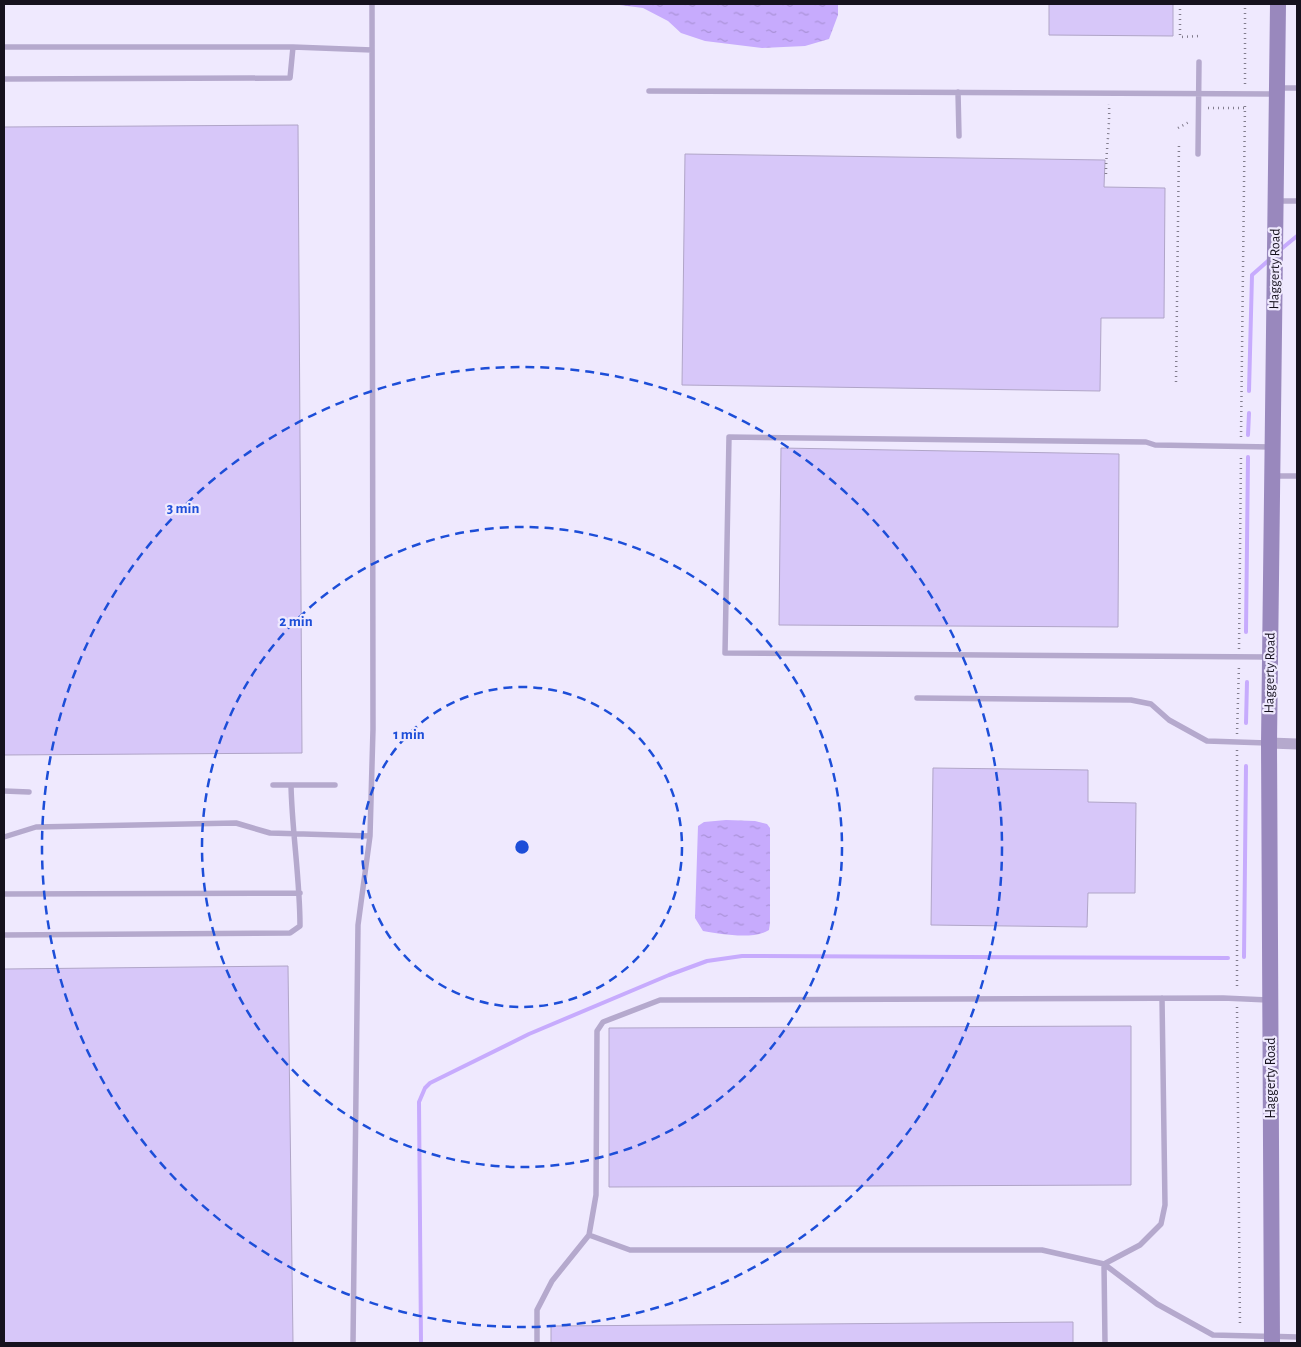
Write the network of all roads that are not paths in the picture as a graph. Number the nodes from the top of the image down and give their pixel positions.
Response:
1 (372, 4) edge
2 (1278, 4) edge
3 (4, 47) edge
4 (293, 47) junction
5 (372, 50) junction
6 (1199, 62) dead end
7 (4, 79) edge
8 (1297, 88) edge
9 (649, 91) dead end
10 (1278, 91) junction
11 (958, 92) junction
12 (1199, 93) junction
13 (959, 136) dead end
14 (1198, 154) dead end
15 (1276, 201) junction
16 (1297, 201) edge
17 (1272, 447) junction
18 (1272, 476) junction
19 (1297, 476) edge
20 (1270, 657) junction
21 (917, 698) dead end
22 (1269, 743) junction
23 (1297, 744) edge
24 (273, 785) dead end
25 (291, 785) junction
26 (335, 785) dead end
27 (4, 791) edge
28 (29, 792) dead end
29 (292, 834) junction
30 (370, 836) junction
31 (4, 837) edge
32 (300, 893) junction
33 (4, 894) edge
34 (4, 935) edge
35 (1162, 998) junction
36 (1270, 1000) junction
37 (589, 1235) junction
38 (1104, 1264) junction
39 (1297, 1336) edge
40 (1272, 1340) edge
41 (354, 1343) edge
42 (537, 1343) edge
43 (1104, 1343) edge

1 - 5 lane
2 - 10 main road, Haggerty Road
3 - 4 lane
4 - 5 lane
4 - 7 lane
5 - 30 lane
6 - 12 lane
8 - 10 lane
9 - 11 lane
10 - 12 lane
10 - 15 main road, Haggerty Road
11 - 12 lane
11 - 13 lane
12 - 14 lane
15 - 16 lane
15 - 17 main road, Haggerty Road
17 - 18 main road, Haggerty Road
17 - 20 lane
18 - 19 lane
18 - 20 main road, Haggerty Road
20 - 22 main road, Haggerty Road
21 - 22 lane
22 - 23 street
22 - 36 main road, Haggerty Road
24 - 25 lane
25 - 26 lane
25 - 29 lane
27 - 28 lane
29 - 30 lane
29 - 31 lane
29 - 32 lane
30 - 41 lane
32 - 33 lane
32 - 34 lane
35 - 36 lane
35 - 37 lane
35 - 38 lane
36 - 40 main road, Haggerty Road
37 - 38 lane
37 - 42 lane
38 - 40 lane
38 - 43 lane
39 - 40 lane

